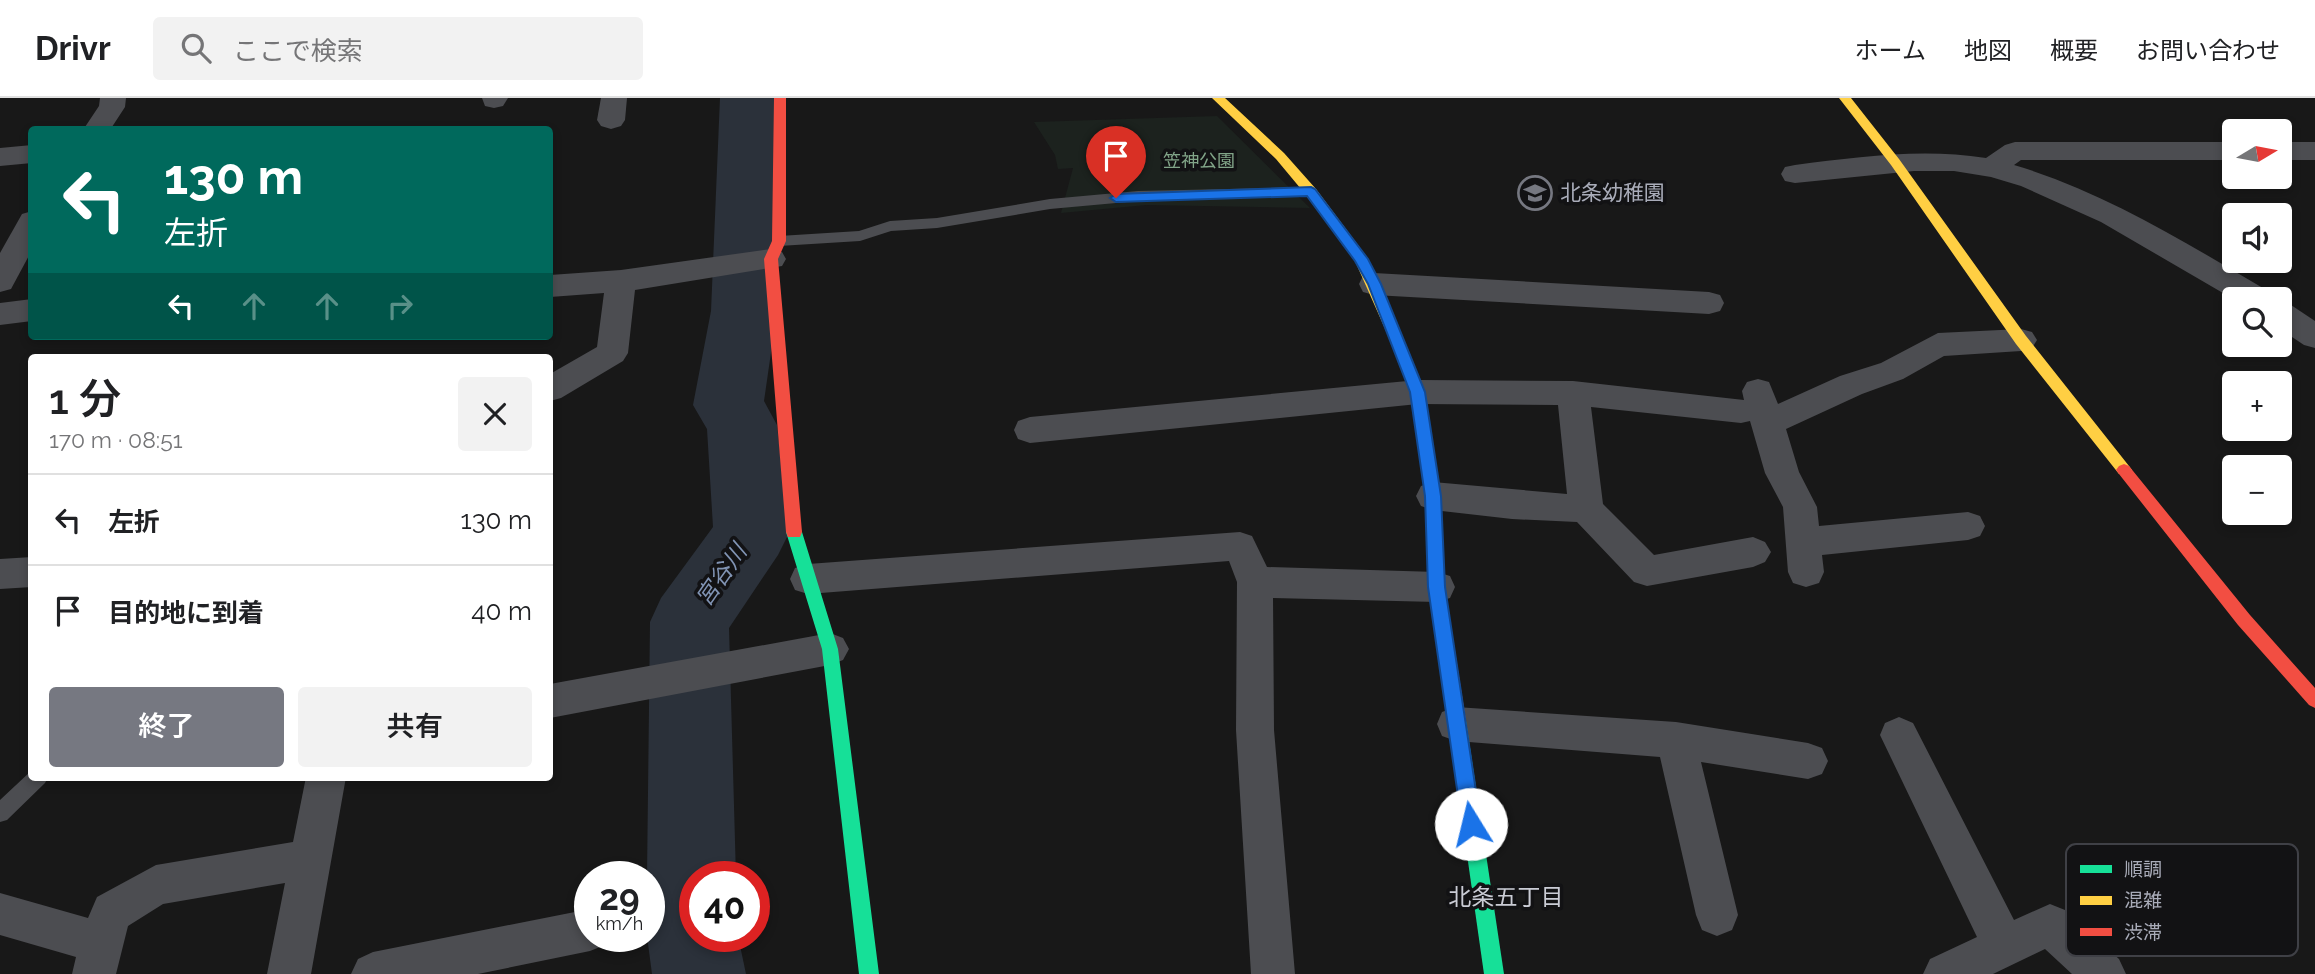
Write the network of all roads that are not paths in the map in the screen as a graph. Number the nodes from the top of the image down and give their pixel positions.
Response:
1 (113, 98) edge
2 (780, 98) edge
3 (1218, 98) edge
4 (1845, 98) edge
5 (99, 126) edge
6 (2222, 151) edge
7 (2292, 151) edge
8 (2315, 151) edge
9 (28, 154) edge
10 (0, 157) edge
11 (1895, 162) junction
12 (1990, 169) junction
13 (1795, 174) dead end
14 (1311, 192) junction
15 (19, 227) edge
16 (770, 253) junction
17 (0, 281) edge
18 (621, 281) junction
19 (1374, 284) junction
20 (553, 286) edge
21 (2237, 287) edge
22 (1709, 303) dead end
23 (28, 310) edge
24 (0, 314) edge
25 (2292, 321) edge
26 (2315, 337) edge
27 (2021, 340) junction
28 (612, 353) junction
29 (553, 360) edge
30 (553, 387) edge
31 (1418, 392) junction
32 (1573, 394) junction
33 (1755, 409) junction
34 (1030, 430) dead end
35 (1433, 496) junction
36 (1586, 509) junction
37 (1968, 526) dead end
38 (1753, 552) dead end
39 (28, 572) edge
40 (0, 574) edge
41 (808, 579) junction
42 (1255, 582) junction
43 (1437, 587) junction
44 (830, 649) junction
45 (553, 700) edge
46 (2315, 700) edge
47 (1456, 724) junction
48 (1899, 735) dead end
49 (1675, 740) junction
50 (1808, 761) dead end
51 (34, 781) edge
52 (325, 781) edge
53 (0, 813) edge
54 (310, 859) junction
55 (0, 914) edge
56 (1717, 915) dead end
57 (574, 933) edge
58 (2066, 940) edge
59 (2004, 946) junction
60 (2084, 956) edge
61 (97, 958) edge
62 (289, 974) edge
63 (373, 974) edge
64 (869, 974) edge
65 (1273, 974) edge
66 (1494, 974) edge
67 (1945, 974) edge
68 (2104, 974) edge

1 - 5 street
2 - 16 street
3 - 14 street
4 - 11 street
6 - 12 street
7 - 8 street
9 - 10 street
11 - 12 street
11 - 13 street
11 - 27 street
12 - 21 street
14 - 16 lane
14 - 19 street
15 - 17 street
16 - 18 street
16 - 41 street
18 - 20 street
18 - 28 street
19 - 22 street
19 - 31 street
23 - 24 street
25 - 26 street
27 - 33 street
27 - 46 street
28 - 29 street
28 - 30 street
31 - 32 street
31 - 34 street
31 - 35 street
32 - 33 street
32 - 36 street
33 - 37 street
35 - 36 street
35 - 43 street
36 - 38 street
39 - 40 street
41 - 42 street
41 - 44 street
42 - 43 street
42 - 65 street
43 - 47 street
44 - 45 street
44 - 64 street
47 - 49 street
47 - 66 street
48 - 59 street
49 - 50 street
49 - 56 street
51 - 53 lane
52 - 54 street
54 - 61 street
54 - 62 street
55 - 61 street
57 - 63 street
58 - 59 street
59 - 67 street
60 - 68 street

